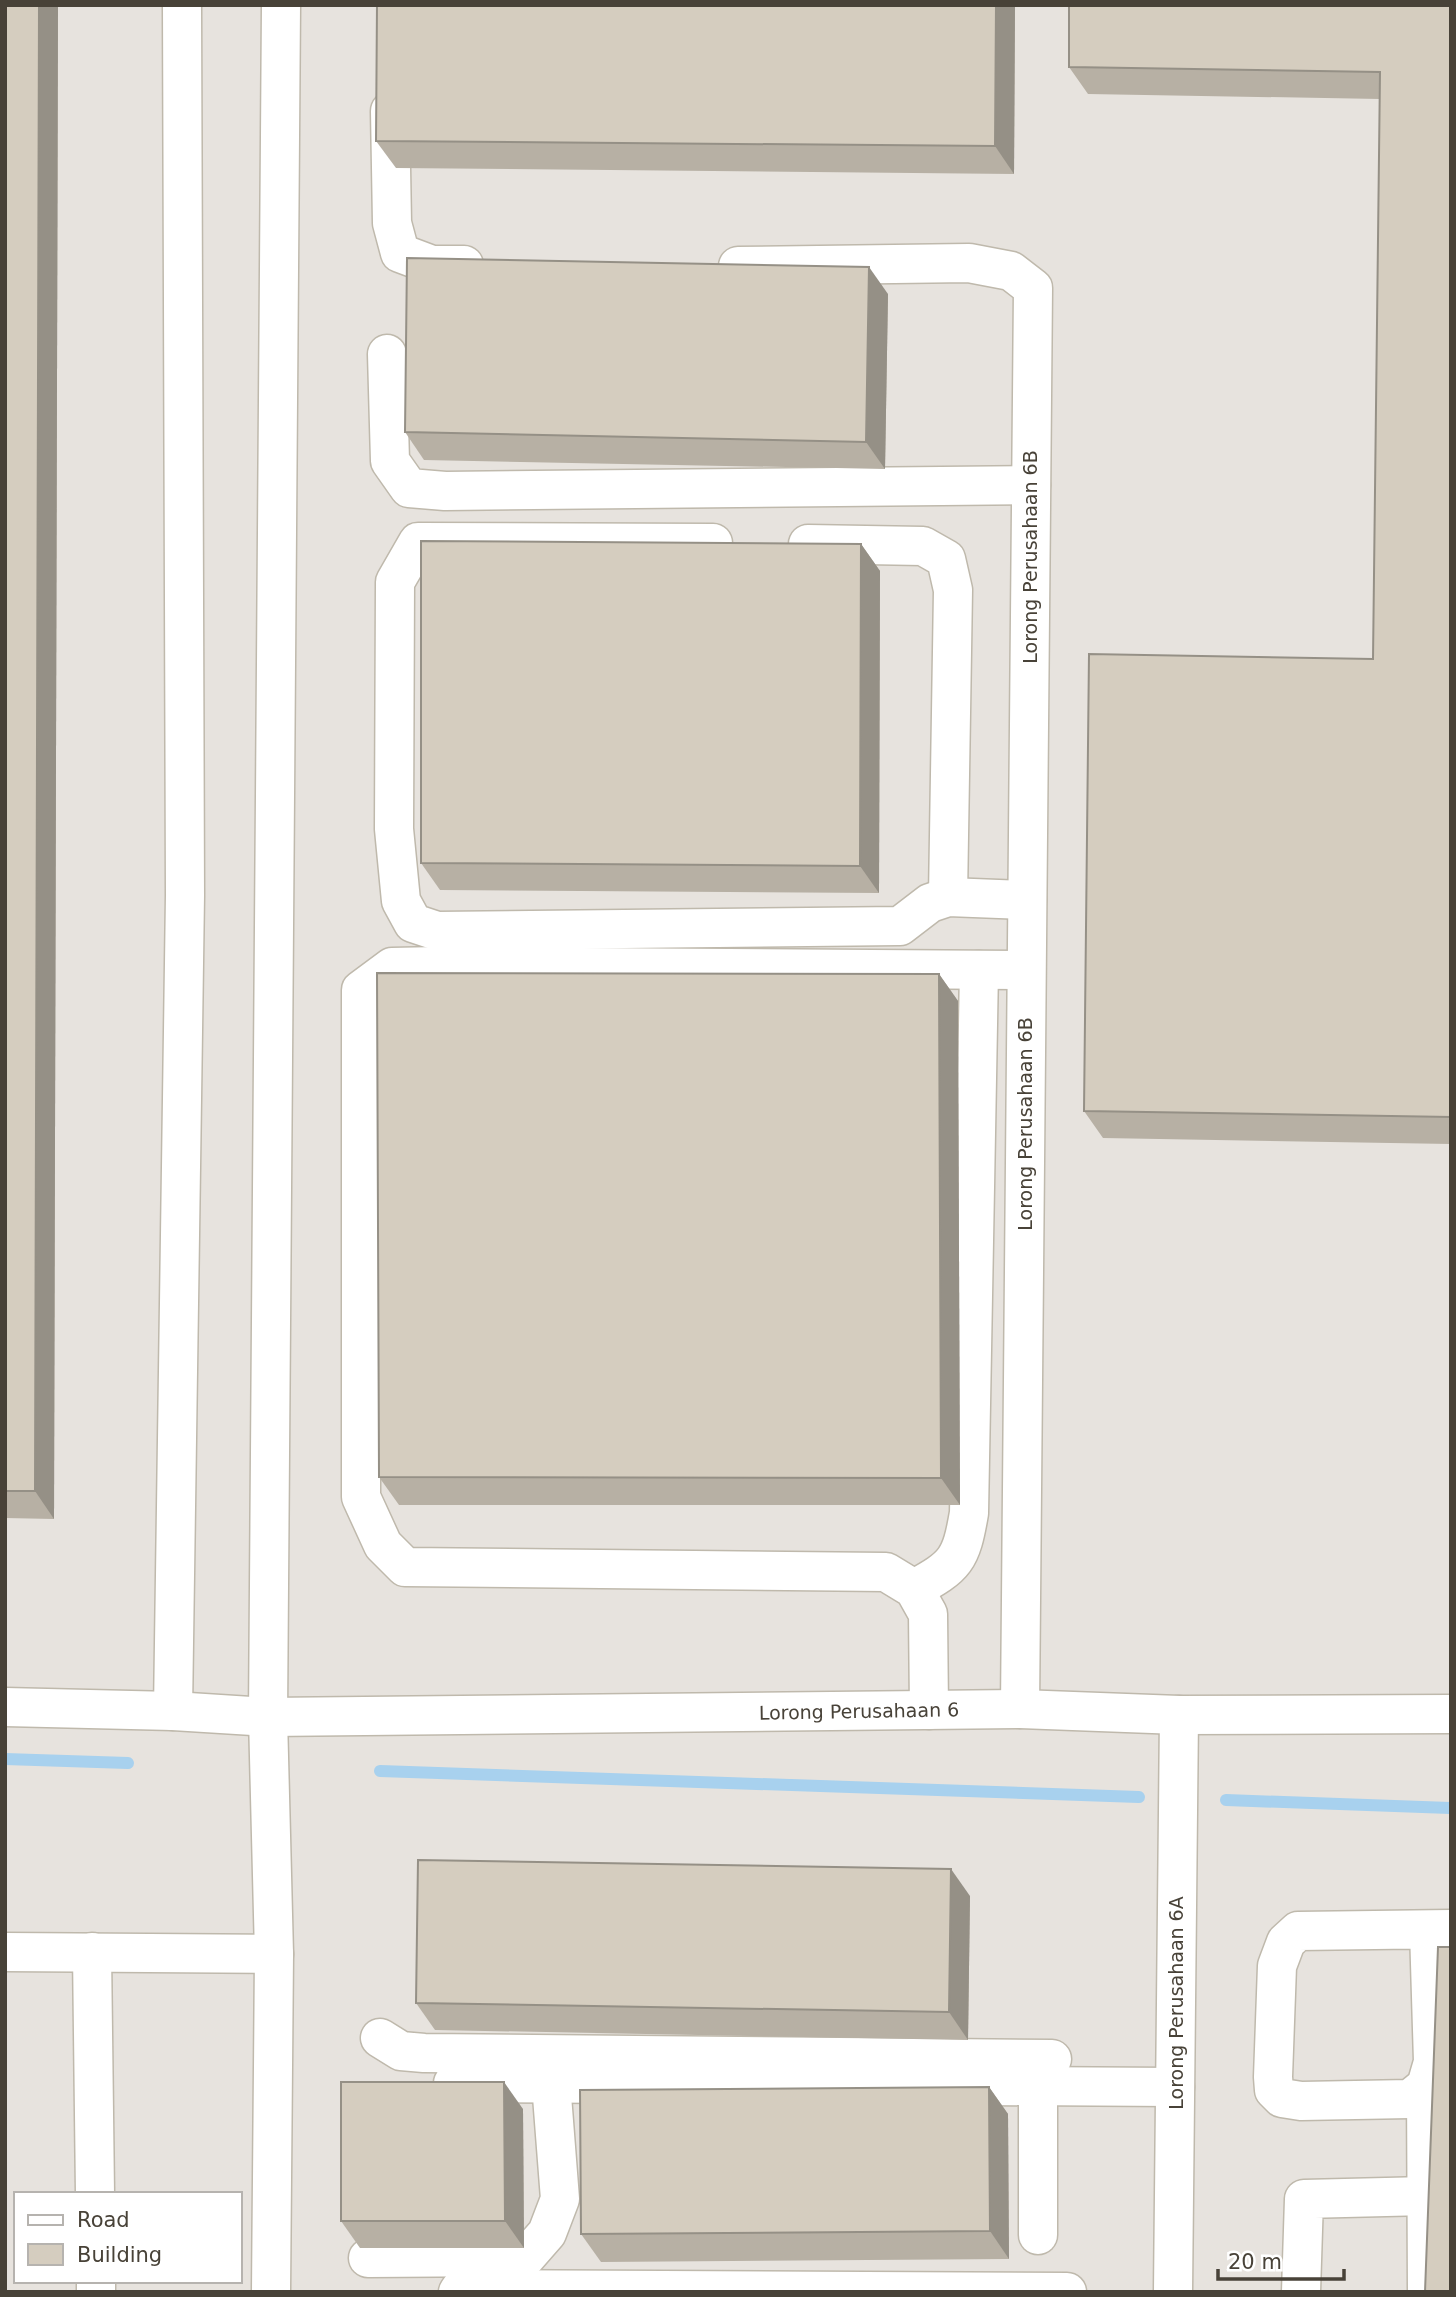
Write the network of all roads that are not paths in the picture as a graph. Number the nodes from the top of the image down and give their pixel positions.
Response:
1 (182, 5) edge
2 (281, 5) edge
3 (390, 70) edge
4 (501, 265) edge
5 (710, 266) edge
6 (387, 354) dead end
7 (1031, 485) junction
8 (948, 897) junction
9 (1027, 901) junction
10 (979, 970) junction
11 (1027, 970) junction
12 (914, 1589) junction
13 (5, 1707) edge
14 (1020, 1709) junction
15 (929, 1710) junction
16 (173, 1711) junction
17 (1451, 1714) edge
18 (1179, 1715) junction
19 (268, 1717) junction
20 (1440, 1929) edge
21 (5, 1952) edge
22 (92, 1952) junction
23 (274, 1954) junction
24 (380, 2038) dead end
25 (1175, 2074) junction
26 (380, 2082) edge
27 (551, 2083) junction
28 (1038, 2086) junction
29 (1426, 2086) junction
30 (95, 2192) edge
31 (1427, 2196) junction
32 (1038, 2235) dead end
33 (368, 2258) dead end
34 (271, 2292) edge
35 (457, 2292) edge
36 (1067, 2292) edge
37 (1173, 2292) edge
38 (1301, 2292) edge
39 (1427, 2292) edge

1 - 16 street
2 - 19 street
3 - 4 street
5 - 7 street, Lorong Perusahaan 6B
6 - 7 street
7 - 9 street, Lorong Perusahaan 6B
8 - 8 street
8 - 9 street
9 - 11 street, Lorong Perusahaan 6B
10 - 11 street
10 - 12 street
10 - 12 street
11 - 14 street, Lorong Perusahaan 6B
12 - 15 street
13 - 16 street, Lorong Perusahaan 6
14 - 15 street, Lorong Perusahaan 6
14 - 18 street, Lorong Perusahaan 6
15 - 19 street, Lorong Perusahaan 6
16 - 19 street, Lorong Perusahaan 6
17 - 18 street, Lorong Perusahaan 6
18 - 25 street, Lorong Perusahaan 6A
19 - 23 street
20 - 29 street
20 - 29 street
21 - 22 street
22 - 23 street
22 - 30 street
23 - 34 street
24 - 25 street
25 - 28 street
25 - 37 street, Lorong Perusahaan 6A
26 - 27 street
27 - 28 street
27 - 33 street
28 - 32 street
29 - 31 street
31 - 38 street
31 - 39 street
35 - 36 street

